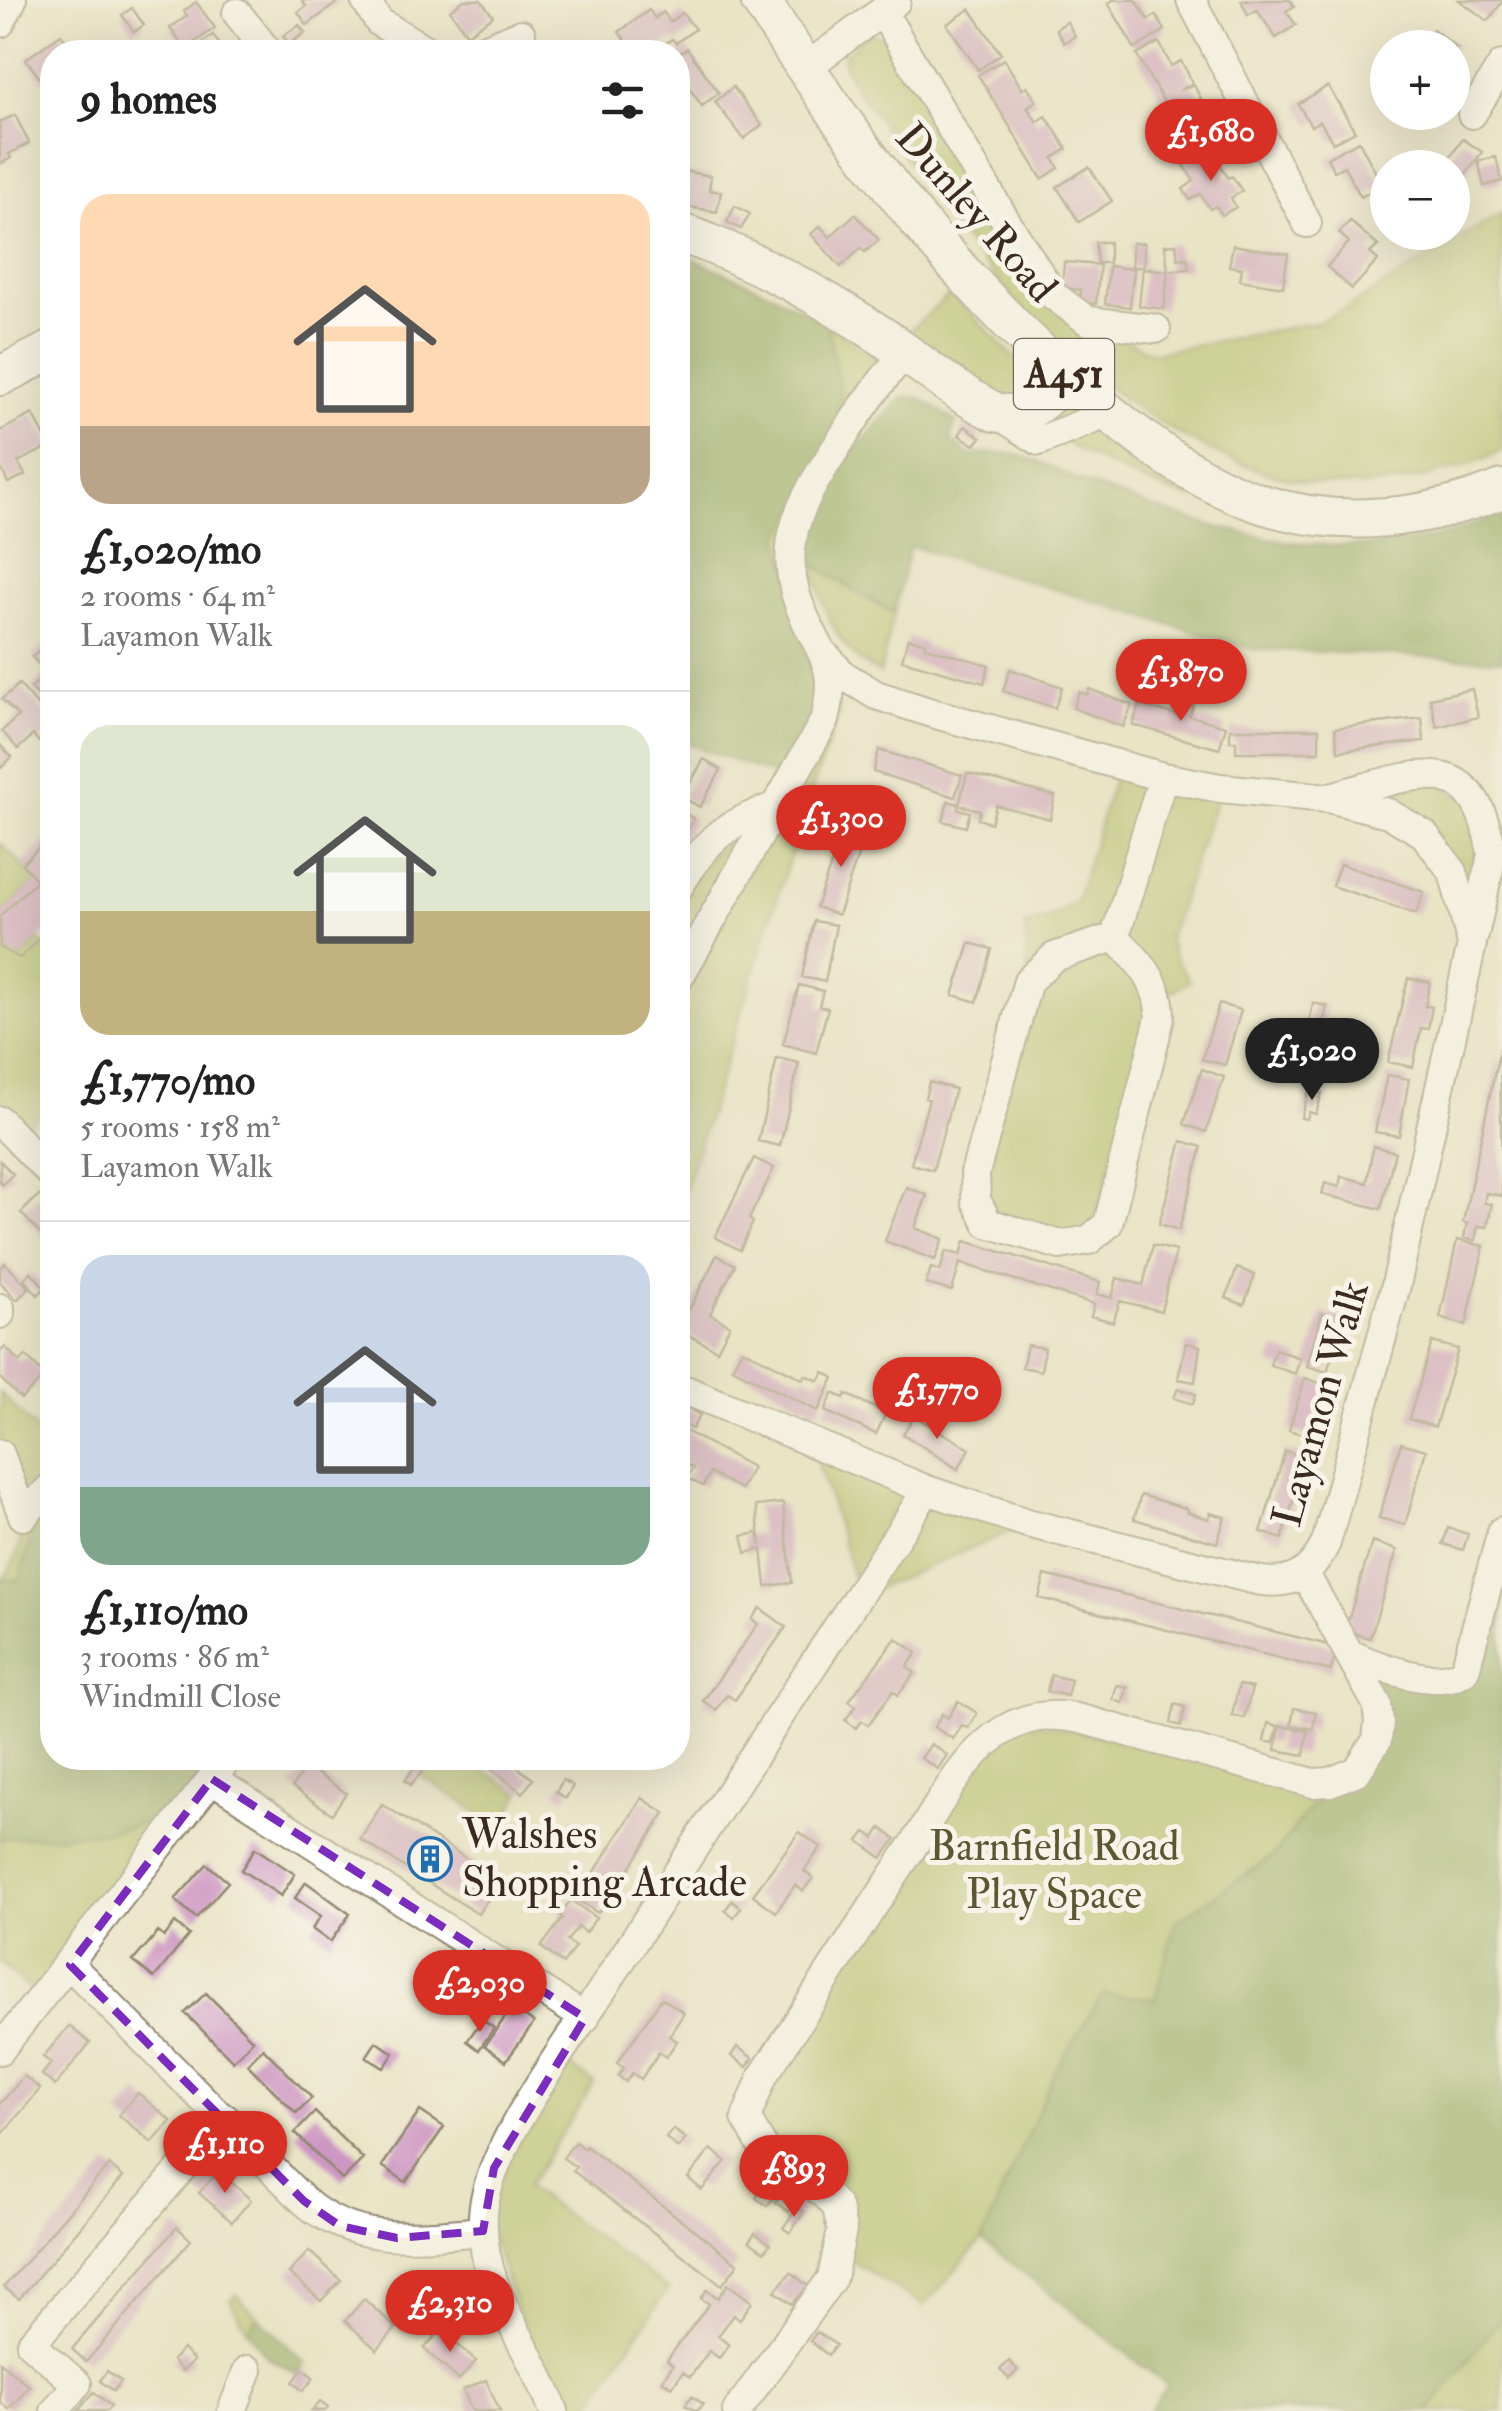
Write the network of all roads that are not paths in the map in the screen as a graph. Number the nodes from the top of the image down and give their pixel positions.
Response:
1 (12, 0) edge
2 (365, 0) edge
3 (760, 0) edge
4 (1191, 0) edge
5 (890, 5) edge
6 (237, 14) dead end
7 (0, 23) edge
8 (522, 34) dead end
9 (258, 40) edge
10 (388, 40) edge
11 (507, 40) edge
12 (1502, 65) edge
13 (804, 69) junction
14 (1472, 114) dead end
15 (1306, 223) dead end
16 (690, 237) edge
17 (1156, 329) dead end
18 (906, 352) junction
19 (40, 360) edge
20 (1059, 370) junction
21 (0, 376) edge
22 (988, 409) junction
23 (1109, 413) junction
24 (1502, 489) edge
25 (826, 656) junction
26 (1162, 777) junction
27 (1327, 798) junction
28 (774, 807) junction
29 (1497, 853) edge
30 (690, 869) edge
31 (1115, 937) junction
32 (1472, 944) junction
33 (690, 958) edge
34 (0, 1121) edge
35 (40, 1163) edge
36 (690, 1391) edge
37 (0, 1454) edge
38 (927, 1490) junction
39 (40, 1498) edge
40 (1502, 1530) edge
41 (1305, 1574) junction
42 (1350, 1654) junction
43 (218, 1770) edge
44 (223, 1770) edge
45 (70, 1964) junction
46 (584, 2018) junction
47 (0, 2050) edge
48 (224, 2118) junction
49 (483, 2231) junction
50 (248, 2370) dead end
51 (55, 2411) edge
52 (232, 2411) edge
53 (554, 2411) edge
54 (738, 2411) edge

1 - 7 street
2 - 10 street
3 - 13 main road, Dunley Road / A451
4 - 15 street
5 - 13 street
5 - 17 street
6 - 9 street
8 - 11 street
12 - 14 street
13 - 20 main road, Dunley Road / A451
16 - 18 main road
18 - 22 main road
18 - 25 street
19 - 21 main road
20 - 22 main road
20 - 23 main road, Dunley Road / A451
22 - 23 street
23 - 24 main road, Dunley Road / A451
25 - 26 street, Layamon Walk
25 - 28 street
26 - 27 street, Layamon Walk
26 - 31 street
27 - 29 street, Layamon Walk
27 - 32 street, Layamon Walk
28 - 30 street
28 - 33 street
29 - 32 street
31 - 31 street
32 - 41 street, Layamon Walk
34 - 35 street
36 - 38 street, Layamon Walk
37 - 39 street
38 - 41 street, Layamon Walk
38 - 46 street
40 - 42 street
41 - 42 street
42 - 54 street
43 - 45 street
44 - 46 street
45 - 47 street
45 - 48 street
46 - 49 street
48 - 49 street
48 - 51 street
49 - 53 street
50 - 52 street

